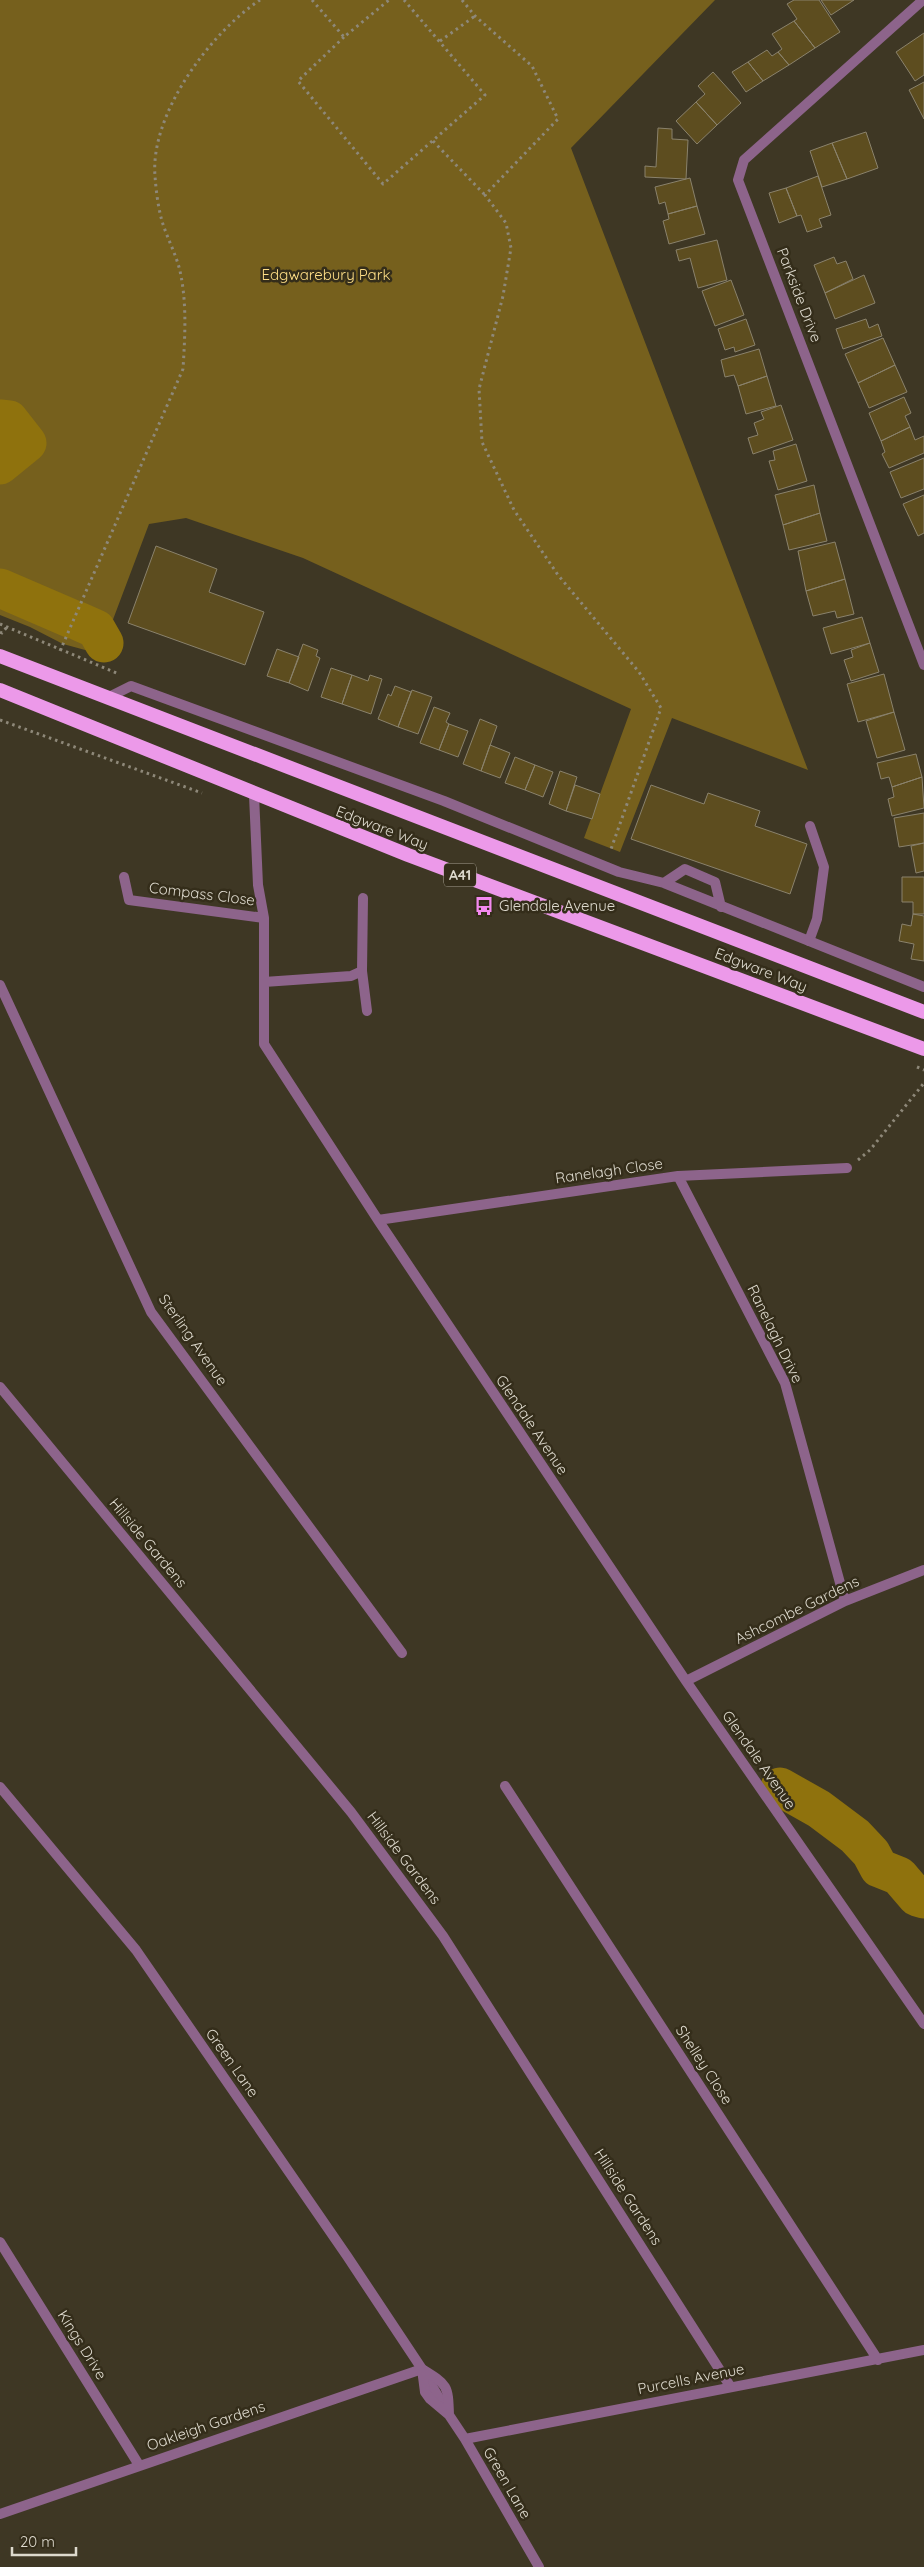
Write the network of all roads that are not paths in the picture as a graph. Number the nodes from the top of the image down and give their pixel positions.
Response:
1 (923, 0) edge
2 (0, 656) edge
3 (924, 665) edge
4 (0, 690) edge
5 (107, 698) junction
6 (254, 795) junction
7 (810, 826) dead end
8 (124, 877) dead end
9 (664, 883) junction
10 (363, 898) dead end
11 (721, 907) junction
12 (264, 918) junction
13 (809, 941) junction
14 (362, 971) junction
15 (264, 982) junction
16 (0, 985) edge
17 (924, 987) edge
18 (367, 1011) dead end
19 (924, 1012) edge
20 (924, 1049) edge
21 (847, 1168) road end
22 (678, 1176) junction
23 (378, 1220) junction
24 (0, 1388) edge
25 (924, 1570) edge
26 (844, 1600) junction
27 (402, 1653) dead end
28 (686, 1681) junction
29 (505, 1786) dead end
30 (0, 1787) edge
31 (924, 2024) edge
32 (0, 2242) edge
33 (924, 2352) edge
34 (878, 2360) junction
35 (422, 2369) junction
36 (730, 2386) junction
37 (449, 2415) junction
38 (465, 2439) junction
39 (140, 2465) junction
40 (0, 2514) edge
41 (539, 2567) edge

1 - 3 street, Parkside Drive
2 - 5 highway, Edgware Way
4 - 6 highway, Edgware Way / A41
5 - 9 street
5 - 19 highway, Edgware Way
6 - 12 street, Glendale Avenue
6 - 20 highway, Edgware Way / A41
7 - 13 street
8 - 12 street, Compass Close
9 - 11 street
9 - 11 street
10 - 14 street
11 - 13 street
12 - 15 street, Glendale Avenue
13 - 17 street
14 - 15 street
14 - 18 street
15 - 23 street, Glendale Avenue
16 - 27 street, Sterling Avenue
21 - 22 street, Ranelagh Close
22 - 23 street, Ranelagh Close
22 - 26 street, Ranelagh Drive
23 - 28 street, Glendale Avenue
24 - 36 street, Hillside Gardens
25 - 26 street, Ashcombe Gardens
26 - 28 street, Ashcombe Gardens
28 - 31 street, Glendale Avenue
29 - 34 street, Shelley Close
30 - 35 street, Green Lane
32 - 39 street, Kings Drive
33 - 34 street, Purcells Avenue
34 - 36 street, Purcells Avenue
35 - 37 street
35 - 37 street
35 - 39 street, Oakleigh Gardens
36 - 38 street, Purcells Avenue
37 - 38 street, Green Lane
38 - 41 street, Green Lane
39 - 40 street, Oakleigh Gardens

